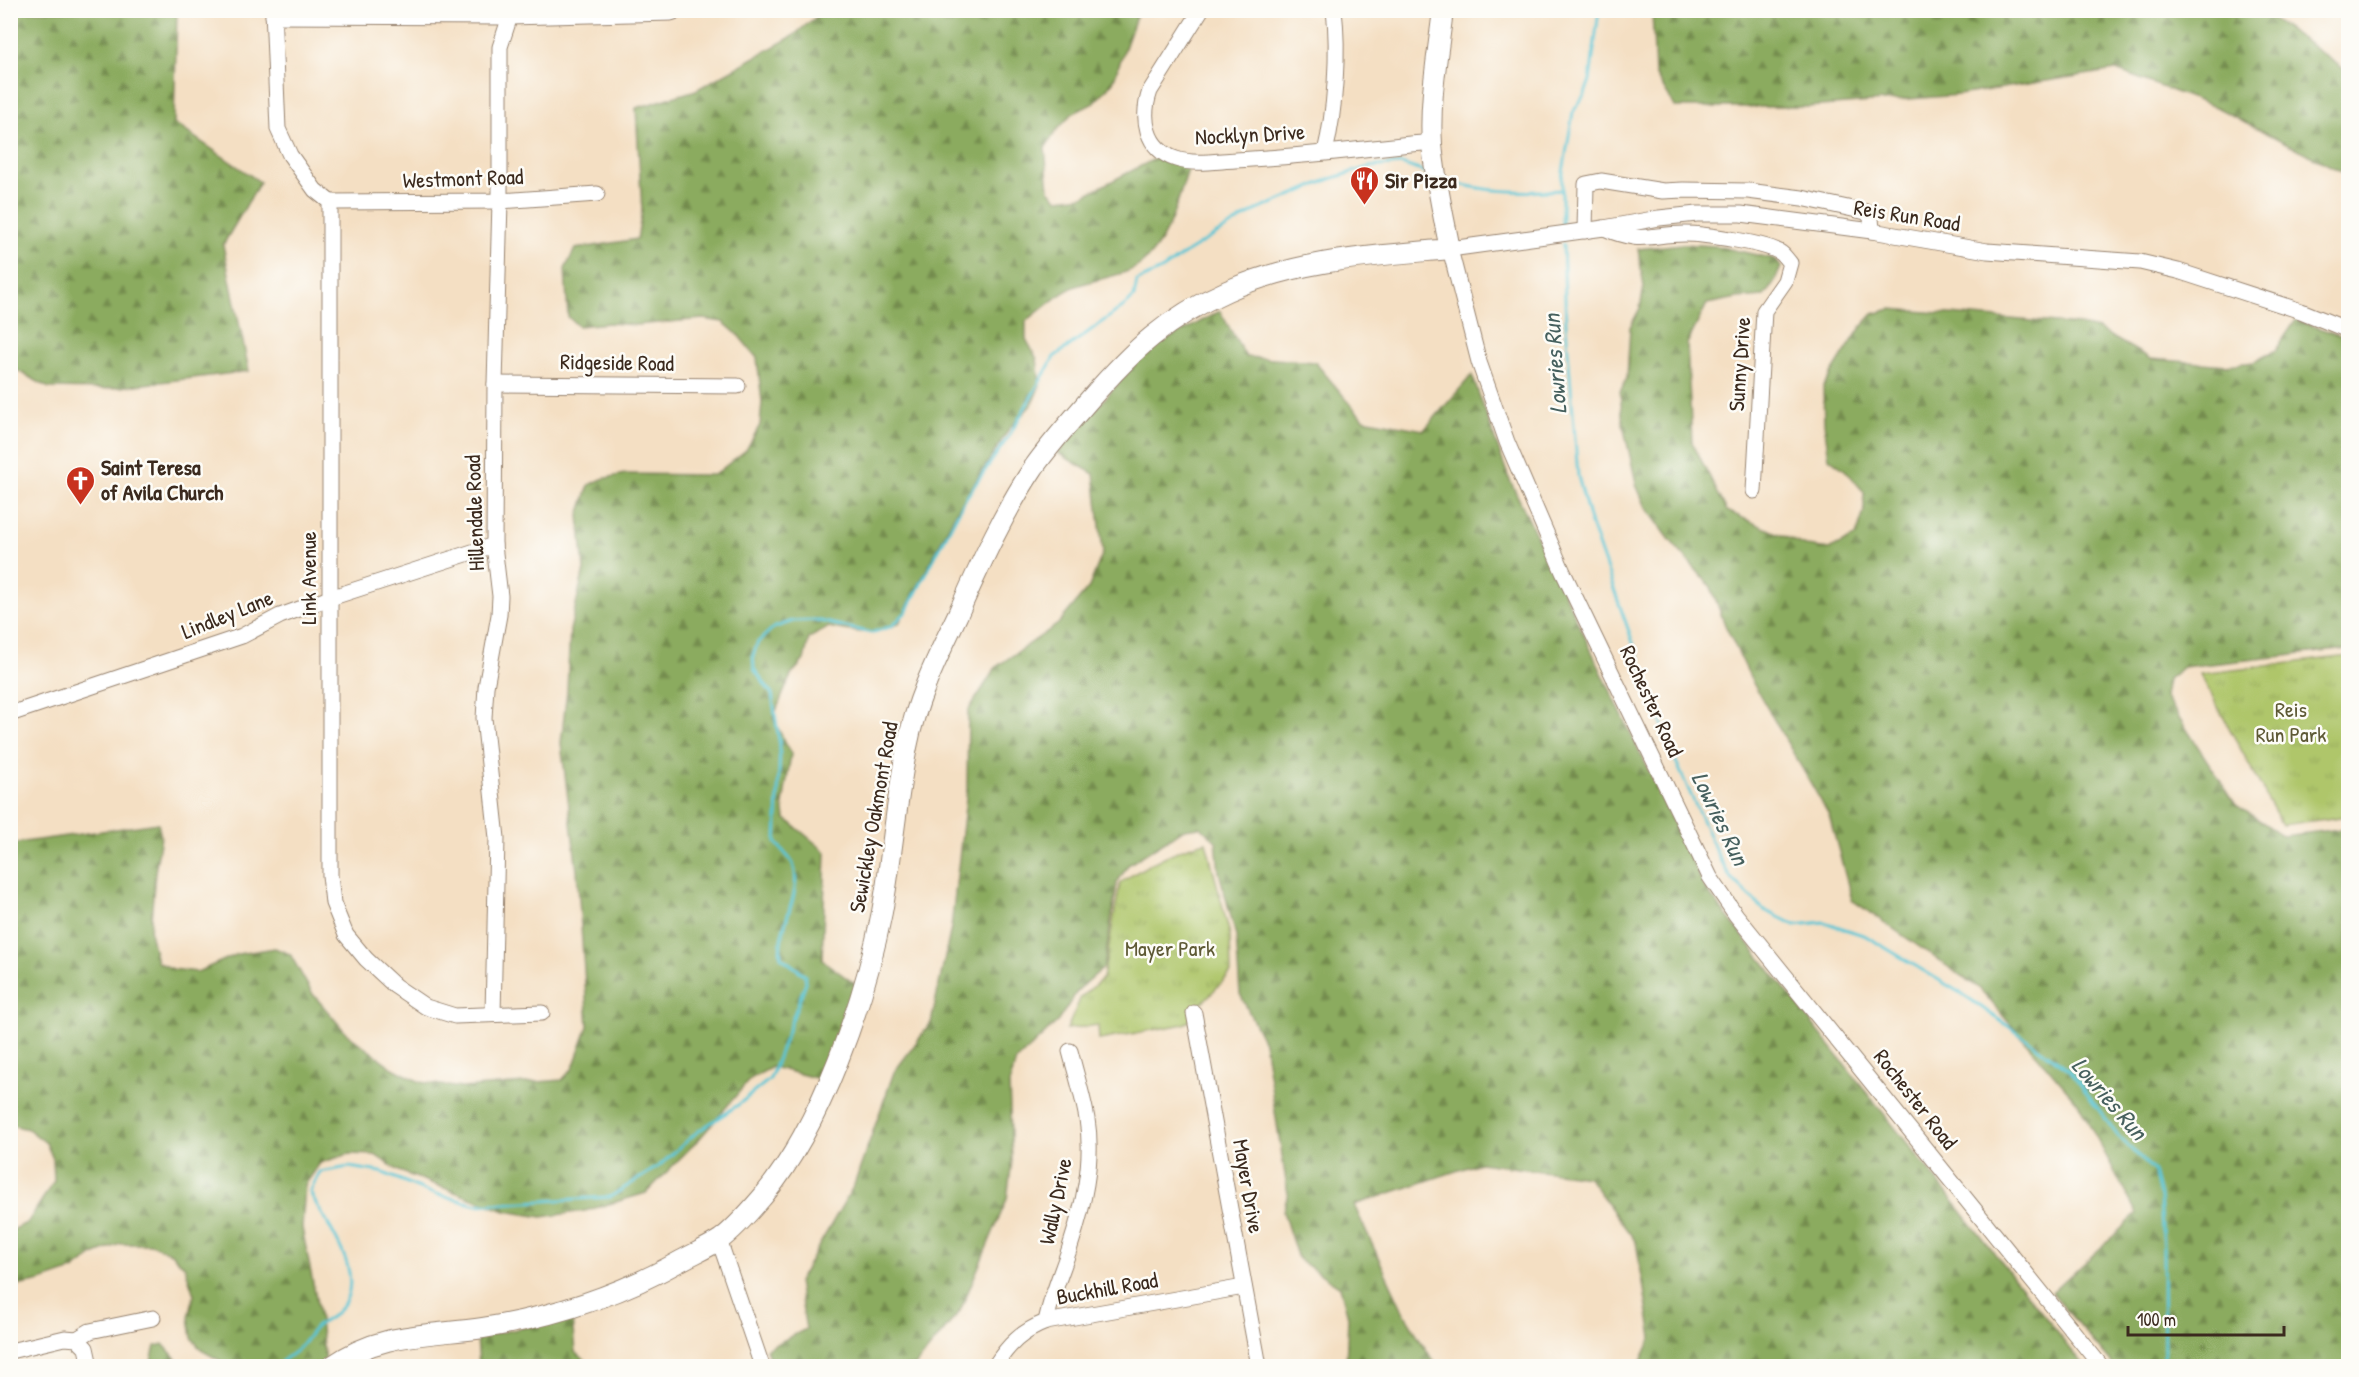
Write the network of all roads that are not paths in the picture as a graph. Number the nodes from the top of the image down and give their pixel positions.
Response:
1 (680, 10) edge
2 (1201, 10) edge
3 (1334, 10) edge
4 (1443, 10) edge
5 (273, 13) edge
6 (511, 14) edge
7 (1432, 142) junction
8 (1325, 152) junction
9 (597, 194) dead end
10 (500, 201) junction
11 (330, 202) junction
12 (1604, 228) junction
13 (1585, 231) junction
14 (1872, 231) junction
15 (1450, 249) junction
16 (2349, 330) edge
17 (495, 384) junction
18 (738, 386) dead end
19 (1754, 491) dead end
20 (495, 545) junction
21 (330, 598) junction
22 (10, 714) edge
23 (542, 1013) dead end
24 (1194, 1013) dead end
25 (493, 1014) junction
26 (1070, 1051) dead end
27 (719, 1240) junction
28 (1244, 1287) junction
29 (153, 1318) dead end
30 (1046, 1322) junction
31 (78, 1339) junction
32 (10, 1351) edge
33 (90, 1366) edge
34 (332, 1366) edge
35 (762, 1366) edge
36 (995, 1366) edge
37 (1259, 1366) edge
38 (2101, 1366) edge

1 - 6 street
2 - 8 street, Nocklyn Drive
3 - 8 street, Nocklyn Drive
4 - 7 main road, Rochester Road
5 - 6 street
5 - 11 street
6 - 10 street, Hillendale Road
7 - 8 street, Nocklyn Drive
7 - 15 main road, Rochester Road
9 - 10 street, Westmont Road
10 - 11 street, Westmont Road
10 - 17 street, Hillendale Road
11 - 21 street, Link Avenue
12 - 13 street, Reis Run Road
12 - 14 street, Reis Run Road
12 - 19 street, Sunny Drive
13 - 14 street
13 - 15 street, Reis Run Road
14 - 16 street, Reis Run Road
15 - 27 main road, Sewickley Oakmont Road
15 - 38 street, Rochester Road
17 - 18 street, Ridgeside Road
17 - 20 street, Hillendale Road
20 - 21 street, Lindley Lane
20 - 25 street, Hillendale Road
21 - 22 street, Lindley Lane
21 - 25 street, Link Avenue
23 - 25 street, Link Avenue
24 - 28 street, Mayer Drive
26 - 30 street, Wally Drive
27 - 34 main road, Sewickley Oakmont Road
27 - 35 street
28 - 30 street, Buckhill Road
28 - 37 street, Mayer Drive
29 - 31 street
30 - 36 street, Buckhill Road
31 - 32 street
31 - 33 street

